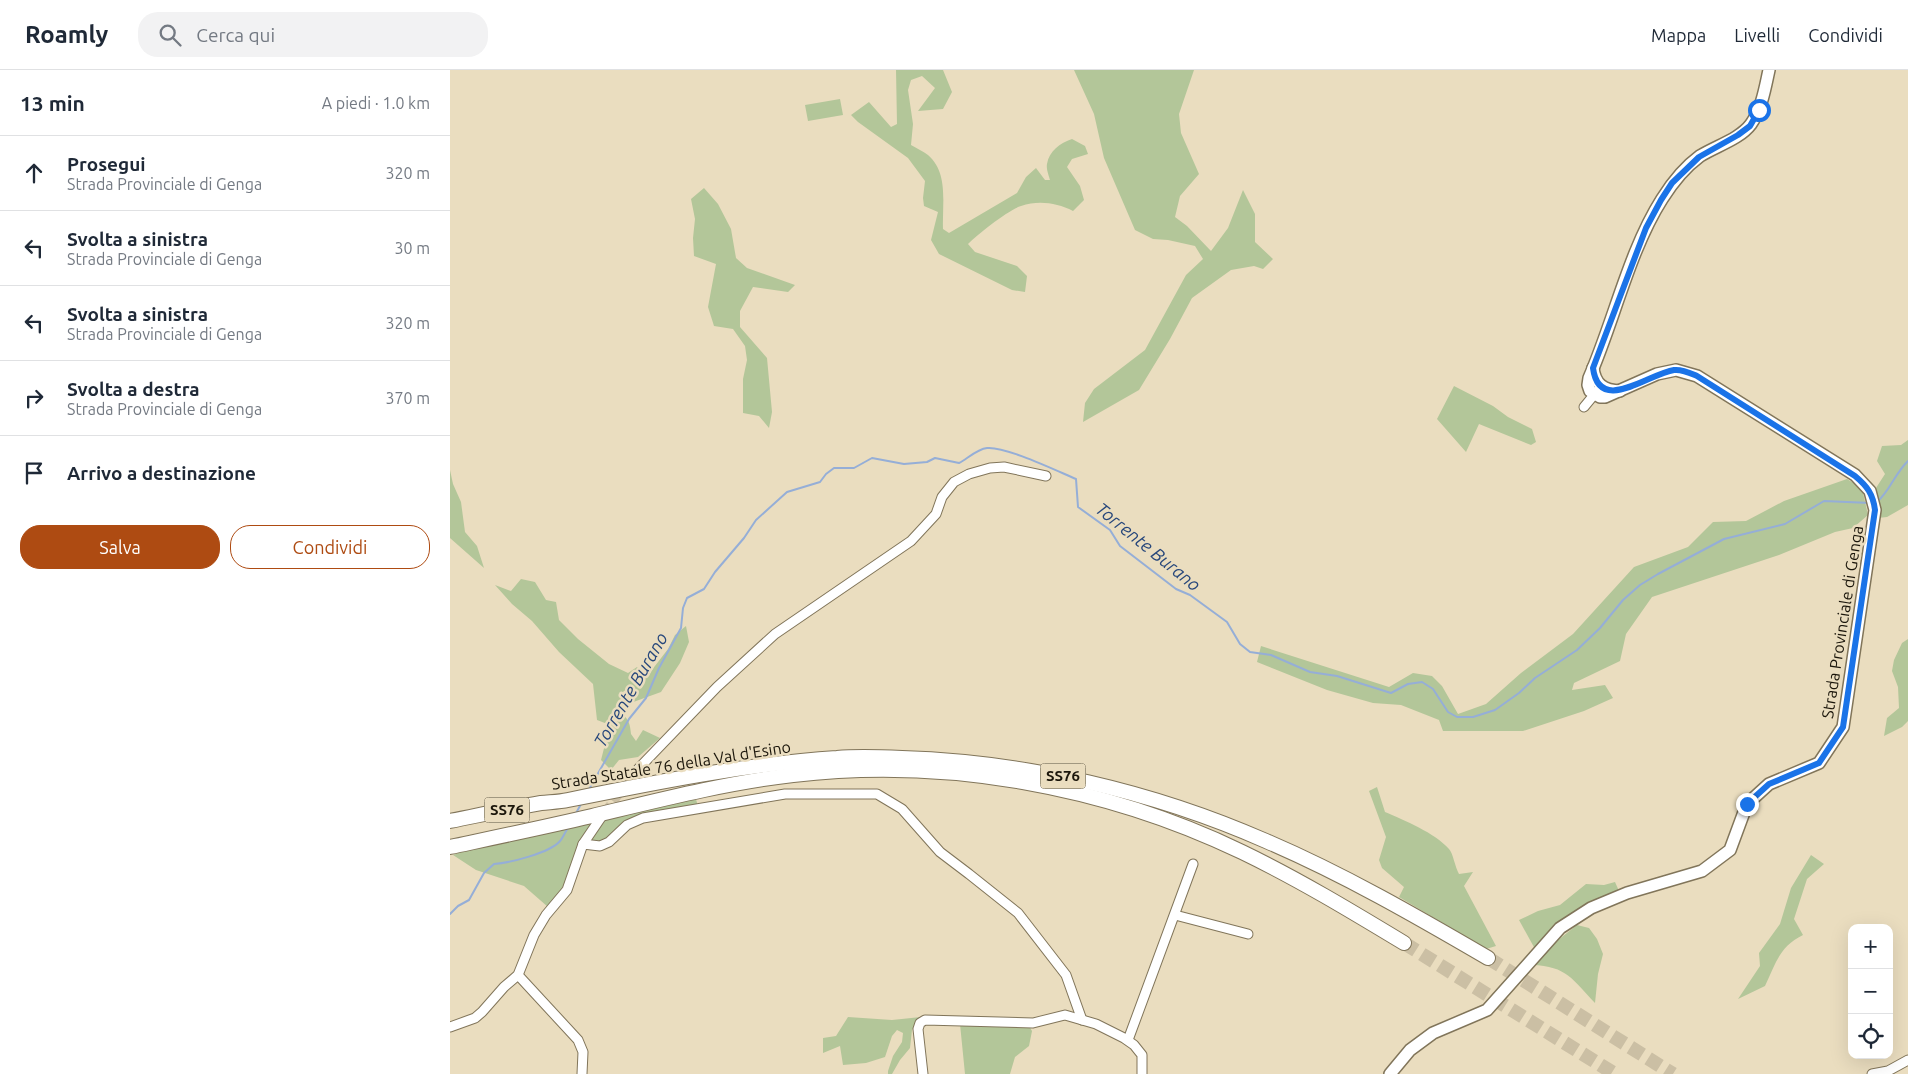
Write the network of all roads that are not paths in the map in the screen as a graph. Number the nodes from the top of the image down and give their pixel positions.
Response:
1 (1769, 70) edge
2 (1598, 391) junction
3 (1584, 408) dead end
4 (1046, 476) dead end
5 (638, 769) tunnel mouth
6 (597, 816) junction
7 (450, 821) edge
8 (583, 844) junction
9 (450, 847) edge
10 (1193, 864) dead end
11 (1175, 915) junction
12 (1248, 934) dead end
13 (1404, 943) tunnel mouth
14 (1488, 958) tunnel mouth
15 (518, 975) junction
16 (1082, 1020) junction
17 (450, 1027) edge
18 (1128, 1040) junction
19 (1908, 1060) edge
20 (582, 1074) edge
21 (923, 1074) edge
22 (1142, 1074) edge
23 (1390, 1074) edge
24 (1872, 1074) edge

1 - 2 main road
2 - 3 street
2 - 23 main road, Strada Provinciale di Genga
4 - 5 street
6 - 8 street
6 - 9 highway, Strada Statale 76 della Val d'Esino / SS76
6 - 13 highway, Strada Statale 76 della Val d'Esino / SS76
7 - 14 highway, Strada Statale 76 della Val d'Esino / SS76
8 - 15 street
8 - 16 street
10 - 11 street
11 - 12 street
11 - 18 street
15 - 17 street
15 - 20 street
16 - 18 street
16 - 21 street
18 - 22 street
19 - 24 street

